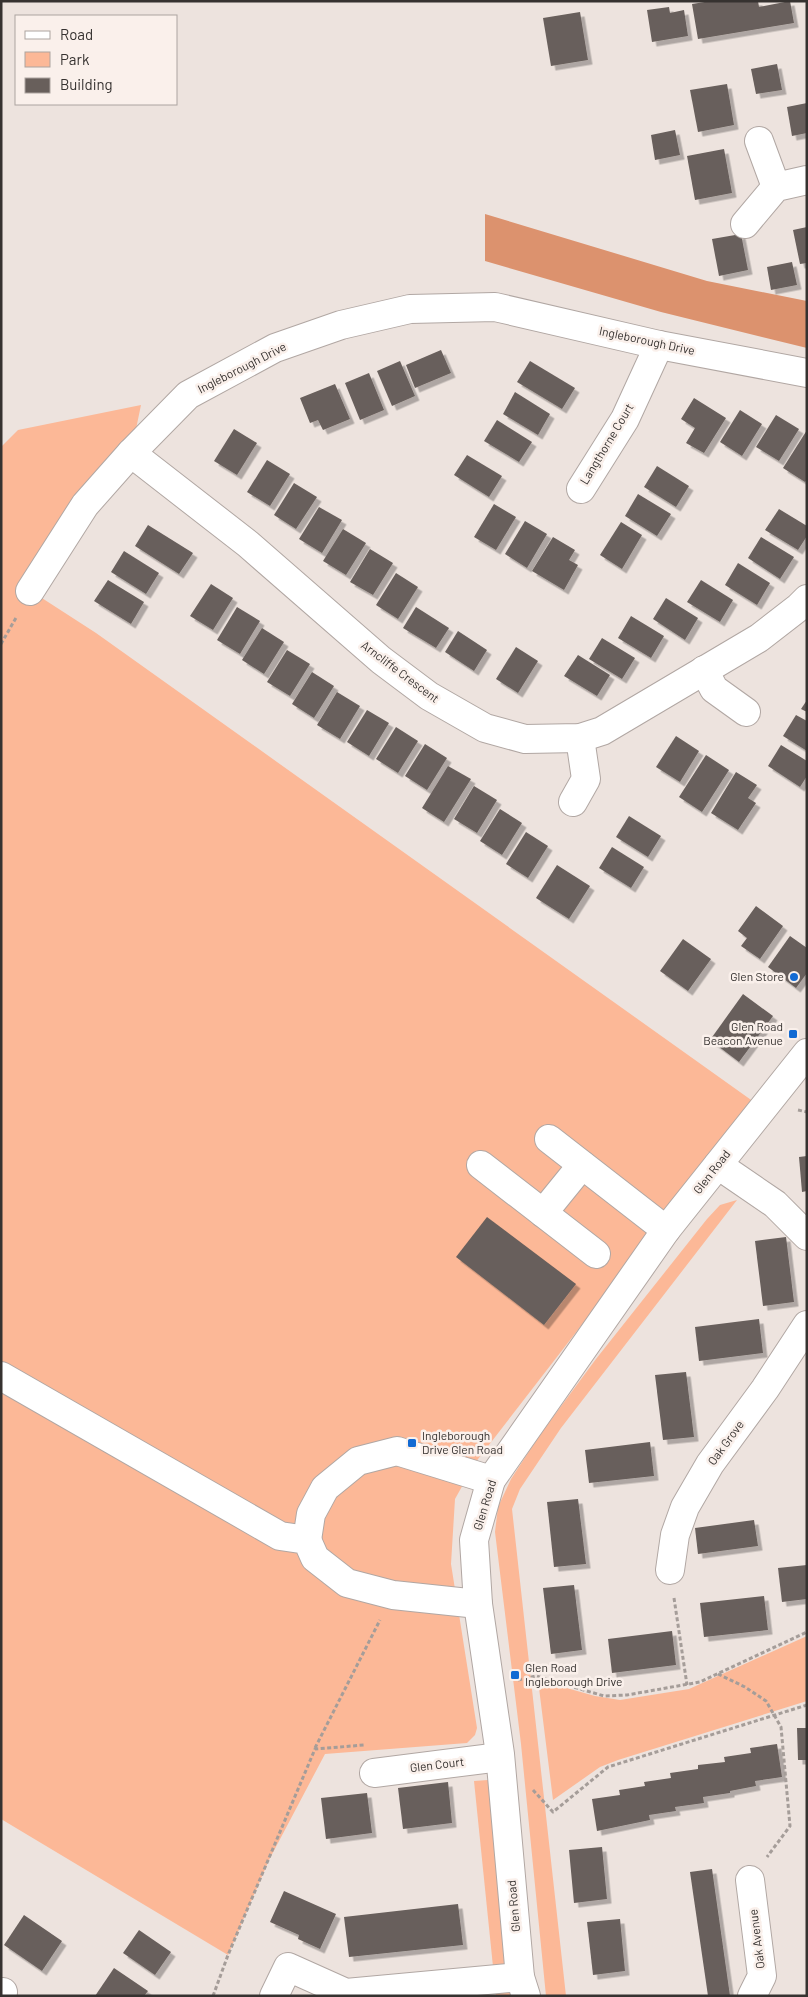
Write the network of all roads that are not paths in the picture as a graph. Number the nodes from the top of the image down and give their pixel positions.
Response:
1 (758, 140) dead end
2 (807, 180) edge
3 (776, 188) junction
4 (745, 224) dead end
5 (659, 345) junction
6 (807, 373) edge
7 (131, 453) junction
8 (581, 489) dead end
9 (30, 591) dead end
10 (807, 599) edge
11 (704, 670) junction
12 (746, 712) dead end
13 (580, 738) junction
14 (573, 802) dead end
15 (807, 1053) edge
16 (549, 1139) dead end
17 (482, 1165) dead end
18 (582, 1165) junction
19 (718, 1165) junction
20 (543, 1213) junction
21 (666, 1230) junction
22 (807, 1236) edge
23 (596, 1254) dead end
24 (807, 1325) edge
25 (1, 1376) edge
26 (491, 1480) junction
27 (307, 1540) junction
28 (670, 1570) road end
29 (478, 1604) junction
30 (500, 1755) junction
31 (374, 1773) dead end
32 (750, 1880) road end
33 (523, 1987) edge
34 (460, 1989) edge
35 (274, 1996) edge
36 (752, 1996) edge

1 - 3 street
2 - 3 street
3 - 4 street
5 - 6 street, Ingleborough Drive
5 - 7 street, Ingleborough Drive
5 - 8 street, Langthorne Court
7 - 9 street, Ingleborough Drive
7 - 13 street, Arncliffe Crescent
10 - 11 street, Arncliffe Crescent
11 - 12 street
11 - 13 street, Arncliffe Crescent
13 - 14 street
15 - 19 street, Glen Road
16 - 18 street
17 - 20 street
18 - 20 street
18 - 21 street
19 - 21 street, Glen Road
19 - 22 street
20 - 23 street
21 - 26 street, Glen Road
24 - 28 street, Oak Grove
25 - 27 street
26 - 27 street
26 - 29 street, Glen Road
27 - 29 street
29 - 30 street, Glen Road
30 - 31 street, Glen Court
30 - 33 street, Glen Road
32 - 36 street, Oak Avenue
33 - 34 street
34 - 35 street

